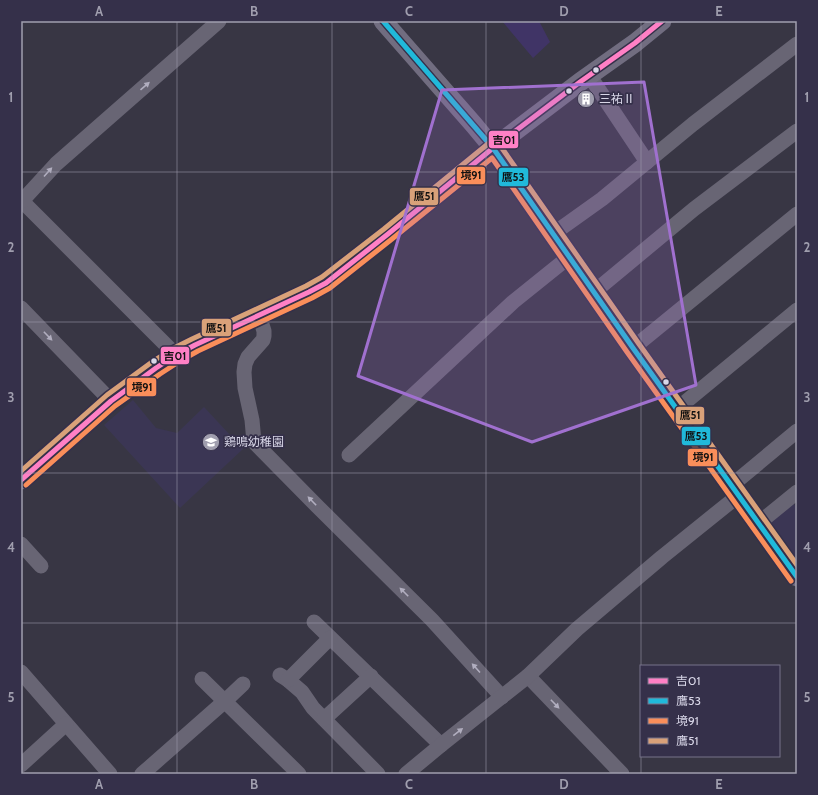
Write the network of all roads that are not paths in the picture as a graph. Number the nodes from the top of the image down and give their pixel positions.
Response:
1 (219, 21) edge
2 (383, 21) edge
3 (662, 21) edge
4 (797, 44) edge
5 (590, 75) junction
6 (797, 131) edge
7 (493, 148) junction
8 (647, 162) junction
9 (22, 201) edge
10 (797, 214) edge
11 (553, 234) junction
12 (569, 257) junction
13 (594, 292) junction
14 (21, 308) edge
15 (797, 310) edge
16 (259, 315) junction
17 (633, 348) junction
18 (176, 355) junction
19 (111, 401) junction
20 (678, 409) junction
21 (797, 431) edge
22 (349, 455) dead end
23 (21, 480) edge
24 (735, 490) junction
25 (797, 492) edge
26 (759, 523) junction
27 (21, 544) edge
28 (41, 566) dead end
29 (797, 577) edge
30 (314, 622) dead end
31 (330, 638) junction
32 (21, 672) edge
33 (370, 676) junction
34 (528, 676) junction
35 (202, 679) dead end
36 (243, 684) dead end
37 (502, 697) junction
38 (225, 701) junction
39 (324, 720) junction
40 (66, 724) junction
41 (441, 745) junction
42 (21, 765) edge
43 (110, 774) edge
44 (142, 774) edge
45 (299, 774) edge
46 (378, 774) edge
47 (406, 774) edge
48 (622, 774) edge

9 -> 1 street
2 - 7 main road
3 - 5 main road
4 - 8 street
5 - 7 main road
5 - 8 street
6 - 13 street
7 - 11 main road
7 - 16 main road
8 - 11 street
9 - 18 street
10 - 17 street
11 - 12 main road
12 - 13 main road
12 - 22 street
13 - 17 main road
14 -> 19 street
15 - 20 street
16 - 18 main road
37 -> 16 street
17 - 20 main road
18 - 19 main road
19 - 23 main road
20 - 24 main road
21 - 24 street
24 - 26 main road
24 - 34 street
25 - 26 street
26 - 29 main road
27 - 28 street
30 - 31 street
31 - 33 street
31 - 39 street
32 - 40 street
33 - 39 street
33 - 41 street
34 - 37 street
34 -> 48 street
35 - 38 street
36 - 38 street
41 -> 37 street
38 - 44 street
38 - 45 street
39 - 46 street
40 - 42 street
40 - 43 street
41 - 47 street

